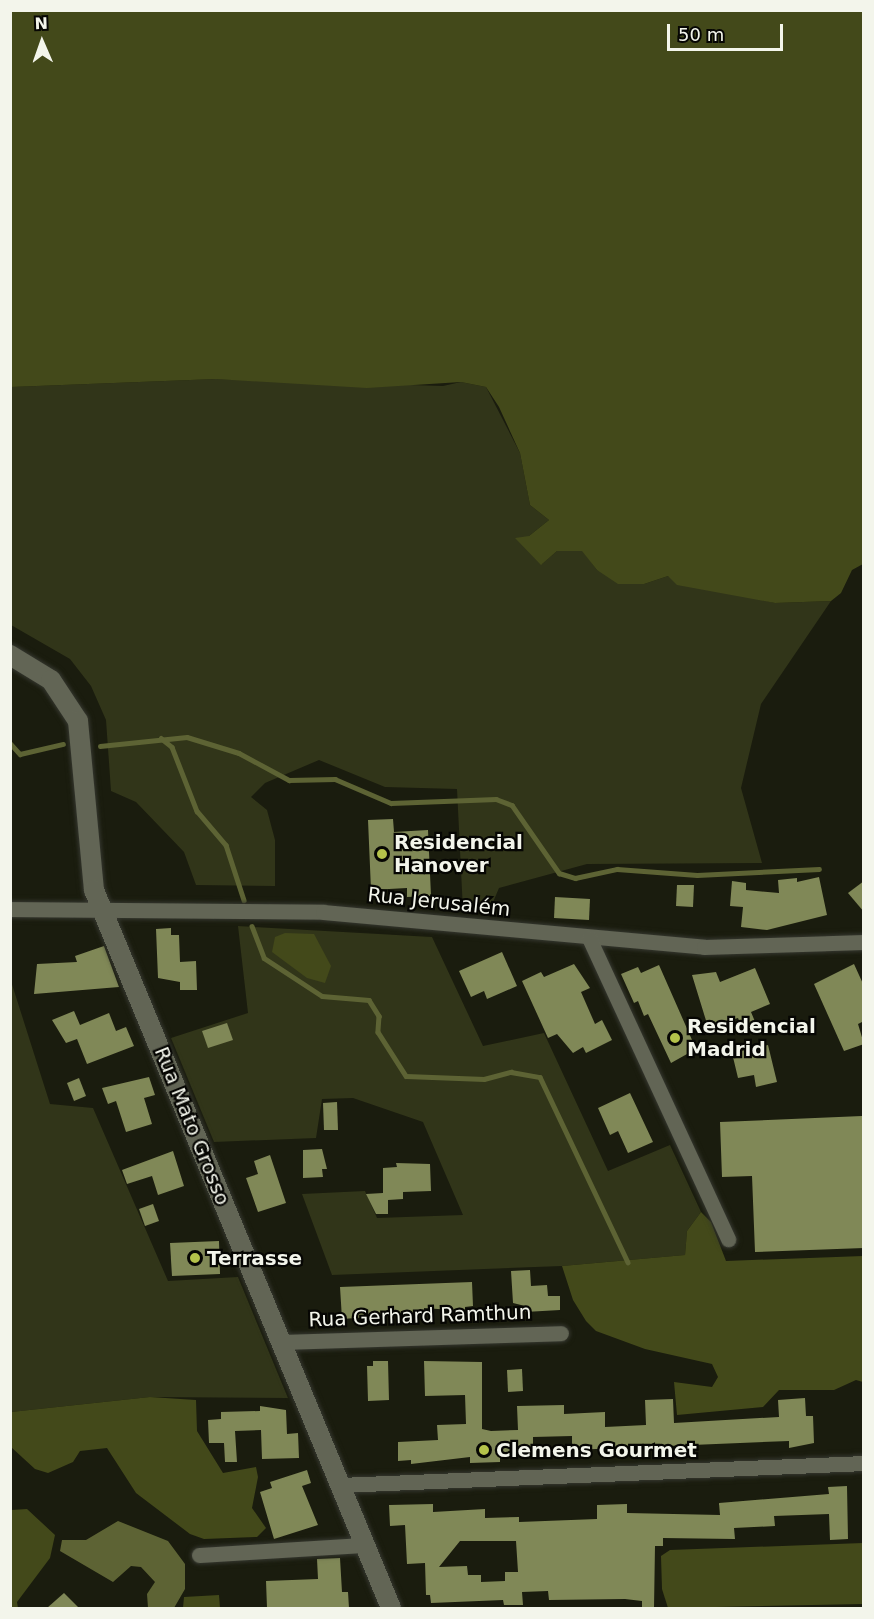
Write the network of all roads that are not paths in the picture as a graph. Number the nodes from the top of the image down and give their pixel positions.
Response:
1 (10, 655) edge
2 (102, 908) junction
3 (10, 909) edge
4 (589, 938) junction
5 (864, 942) edge
6 (728, 1239) dead end
7 (561, 1333) dead end
8 (281, 1342) junction
9 (864, 1463) edge
10 (340, 1485) junction
11 (364, 1545) junction
12 (199, 1554) dead end
13 (391, 1608) edge

1 - 2 street, Rua Mato Grosso
2 - 3 street, Rua Jerusalém
2 - 4 street, Rua Jerusalém
2 - 8 street, Rua Mato Grosso
4 - 5 street, Rua Jerusalém
4 - 6 street
7 - 8 street, Rua Gerhard Ramthun
8 - 10 street, Rua Mato Grosso
9 - 10 street
10 - 11 street, Rua Mato Grosso
11 - 12 street
11 - 13 street, Rua Mato Grosso

